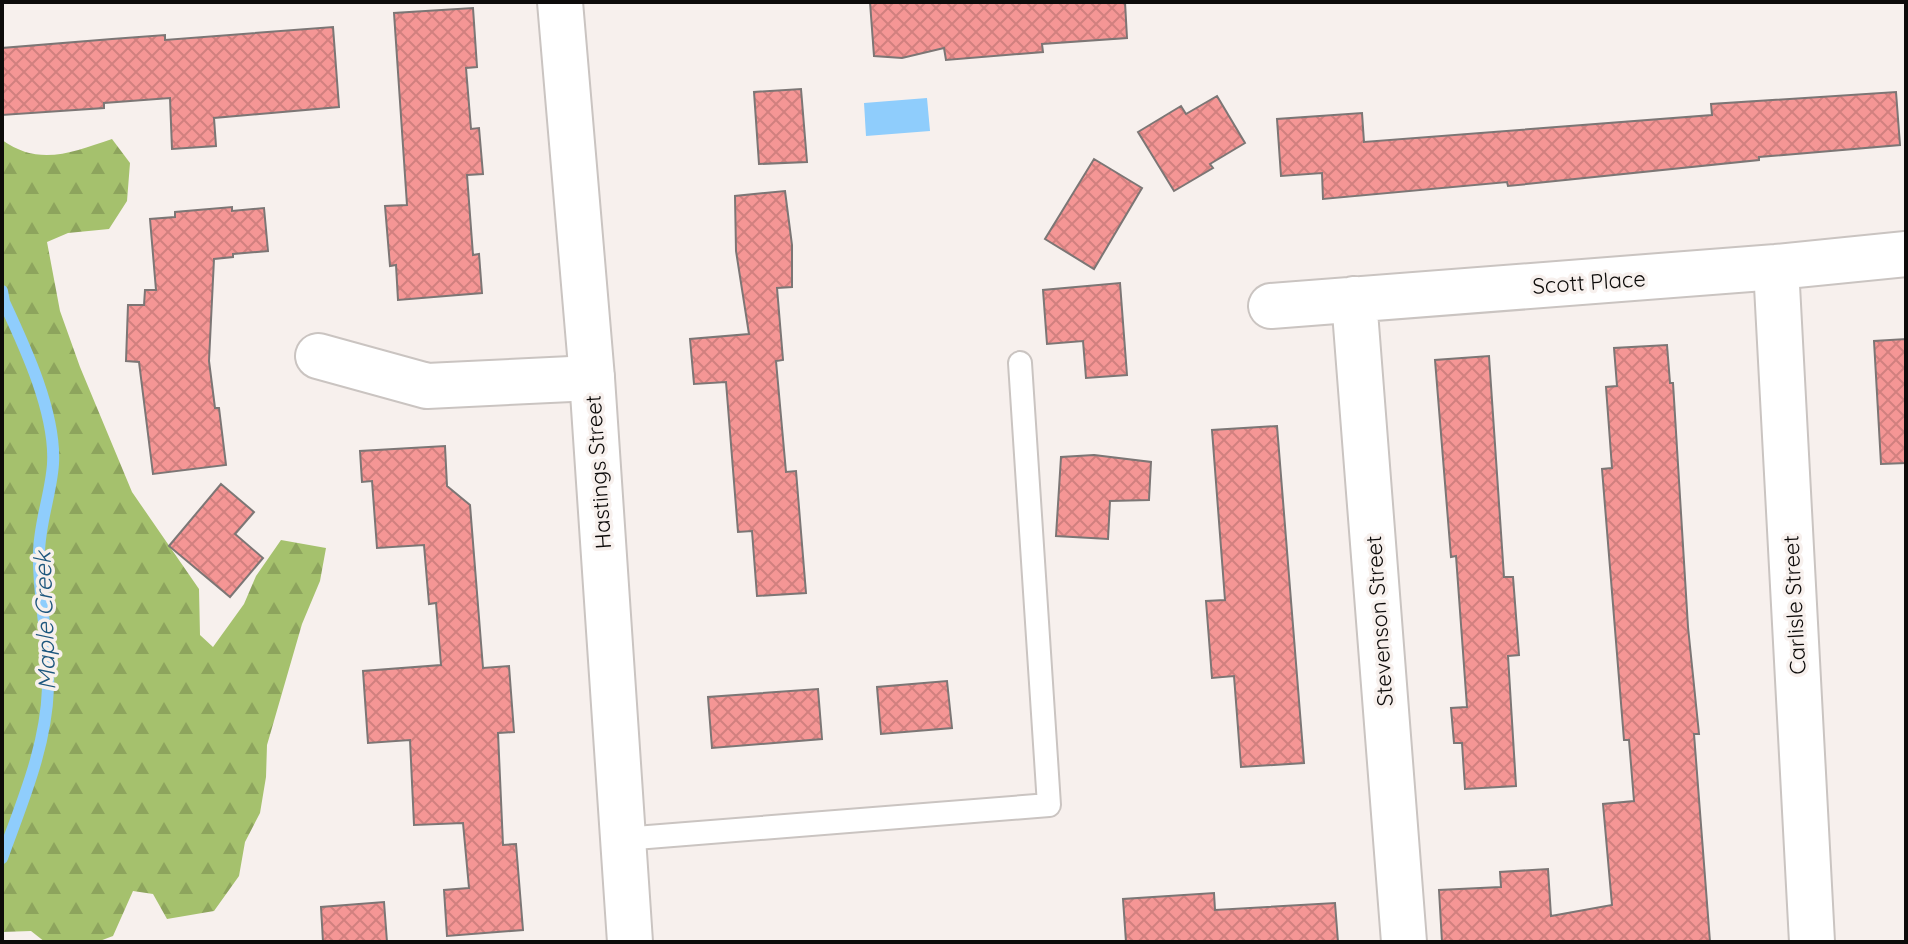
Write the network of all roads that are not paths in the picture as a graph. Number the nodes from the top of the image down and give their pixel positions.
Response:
1 (560, 2) edge
2 (1906, 254) edge
3 (1776, 267) junction
4 (1354, 299) junction
5 (1271, 306) dead end
6 (318, 356) dead end
7 (1020, 363) dead end
8 (592, 378) junction
9 (623, 839) junction
10 (630, 942) edge
11 (1404, 942) edge
12 (1812, 942) edge

1 - 8 street, Hastings Street
2 - 3 street, Scott Place
3 - 4 street, Scott Place
3 - 12 street, Carlisle Street
4 - 5 street, Scott Place
4 - 11 street, Stevenson Street
6 - 8 street
7 - 9 lane
8 - 9 street, Hastings Street
9 - 10 street, Hastings Street

